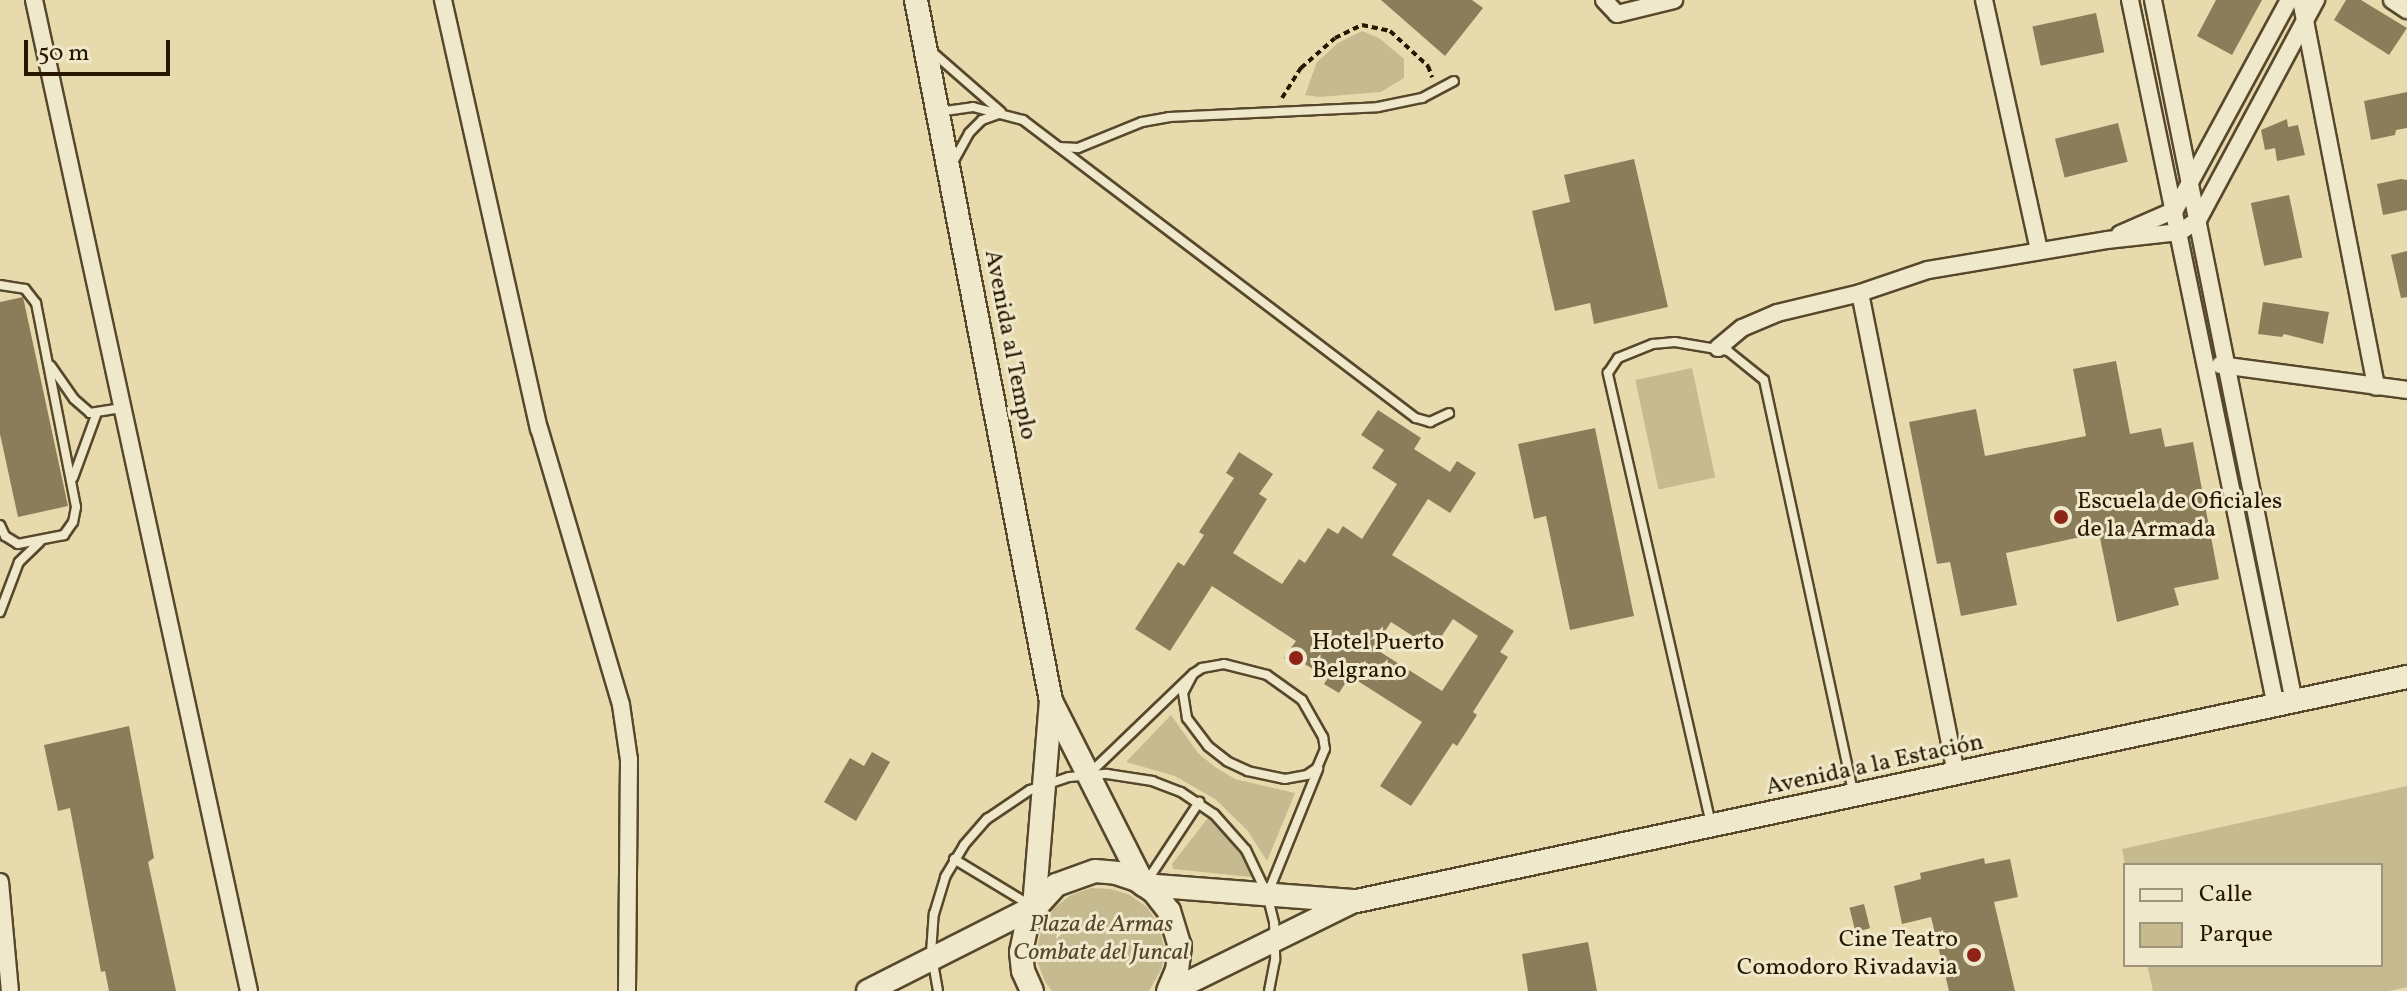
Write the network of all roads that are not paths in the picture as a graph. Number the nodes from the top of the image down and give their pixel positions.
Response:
1 (34, 0) edge
2 (443, 0) edge
3 (916, 0) edge
4 (1604, 0) edge
5 (1674, 0) edge
6 (1984, 0) edge
7 (2130, 0) edge
8 (2153, 0) edge
9 (2289, 0) edge
10 (2301, 0) edge
11 (2316, 0) edge
12 (2392, 0) edge
13 (2407, 10) edge
14 (2305, 22) junction
15 (925, 45) junction
16 (1454, 81) dead end
17 (938, 112) junction
18 (1002, 112) junction
19 (1059, 147) junction
20 (949, 170) junction
21 (2190, 185) junction
22 (2175, 210) junction
23 (2198, 220) junction
24 (2180, 232) junction
25 (2107, 240) junction
26 (2039, 251) junction
27 (0, 285) edge
28 (1860, 293) junction
29 (1718, 348) junction
30 (47, 355) junction
31 (2206, 363) junction
32 (2228, 366) junction
33 (2376, 387) junction
34 (2407, 390) edge
35 (122, 408) junction
36 (1449, 413) dead end
37 (96, 415) junction
38 (72, 486) junction
39 (0, 525) edge
40 (43, 540) junction
41 (0, 612) edge
42 (1193, 674) junction
43 (2407, 677) edge
44 (1051, 701) junction
45 (2285, 704) junction
46 (1322, 760) junction
47 (1088, 775) junction
48 (1956, 775) junction
49 (1044, 784) junction
50 (1854, 797) junction
51 (1199, 802) junction
52 (1711, 826) junction
53 (954, 859) junction
54 (0, 882) edge
55 (1144, 885) junction
56 (1267, 894) junction
57 (1352, 902) junction
58 (1034, 907) junction
59 (1275, 938) junction
60 (932, 958) junction
61 (10, 991) edge
62 (249, 991) edge
63 (627, 991) edge
64 (868, 991) edge
65 (938, 991) edge
66 (1032, 991) edge
67 (1170, 991) edge
68 (1269, 991) edge

1 - 35 street
2 - 63 street
3 - 15 street, Avenida al Templo
4 - 5 street
6 - 26 street
7 - 22 street
8 - 21 street
9 - 21 street
10 - 14 street
11 - 14 street
12 - 13 street
14 - 23 street
14 - 33 street
15 - 17 street, Avenida al Templo
15 - 18 lane
16 - 19 lane
17 - 18 lane
17 - 20 street, Avenida al Templo
18 - 19 lane
18 - 20 lane
19 - 36 lane
20 - 44 street, Avenida al Templo
21 - 22 street
21 - 23 street
22 - 24 street
22 - 25 street
23 - 24 street
23 - 32 street
24 - 25 street
24 - 31 street
25 - 26 street
26 - 28 street
27 - 30 lane
28 - 29 street
28 - 48 street
29 - 50 lane
29 - 52 lane
30 - 37 lane
30 - 38 lane
31 - 32 street
31 - 45 street
32 - 33 street
32 - 45 street
33 - 34 street
35 - 37 lane
35 - 62 street
37 - 38 lane
38 - 40 lane
39 - 40 lane
40 - 41 lane
42 - 46 lane
42 - 46 lane
42 - 47 lane
43 - 45 street, Avenida a la Estación
44 - 47 street
44 - 49 street
45 - 48 street, Avenida a la Estación
46 - 56 lane
47 - 49 lane
47 - 51 lane
47 - 55 street
48 - 50 street, Avenida a la Estación
49 - 53 lane
49 - 58 street
50 - 52 street, Avenida a la Estación
51 - 55 lane
51 - 56 lane
52 - 57 street, Avenida a la Estación
53 - 58 lane
53 - 60 lane
54 - 61 street
55 - 56 street
55 - 58 street
55 - 67 street
56 - 57 street
56 - 59 lane
57 - 59 street
58 - 60 street
58 - 66 street
59 - 67 street
59 - 68 lane
60 - 64 street
60 - 65 lane

